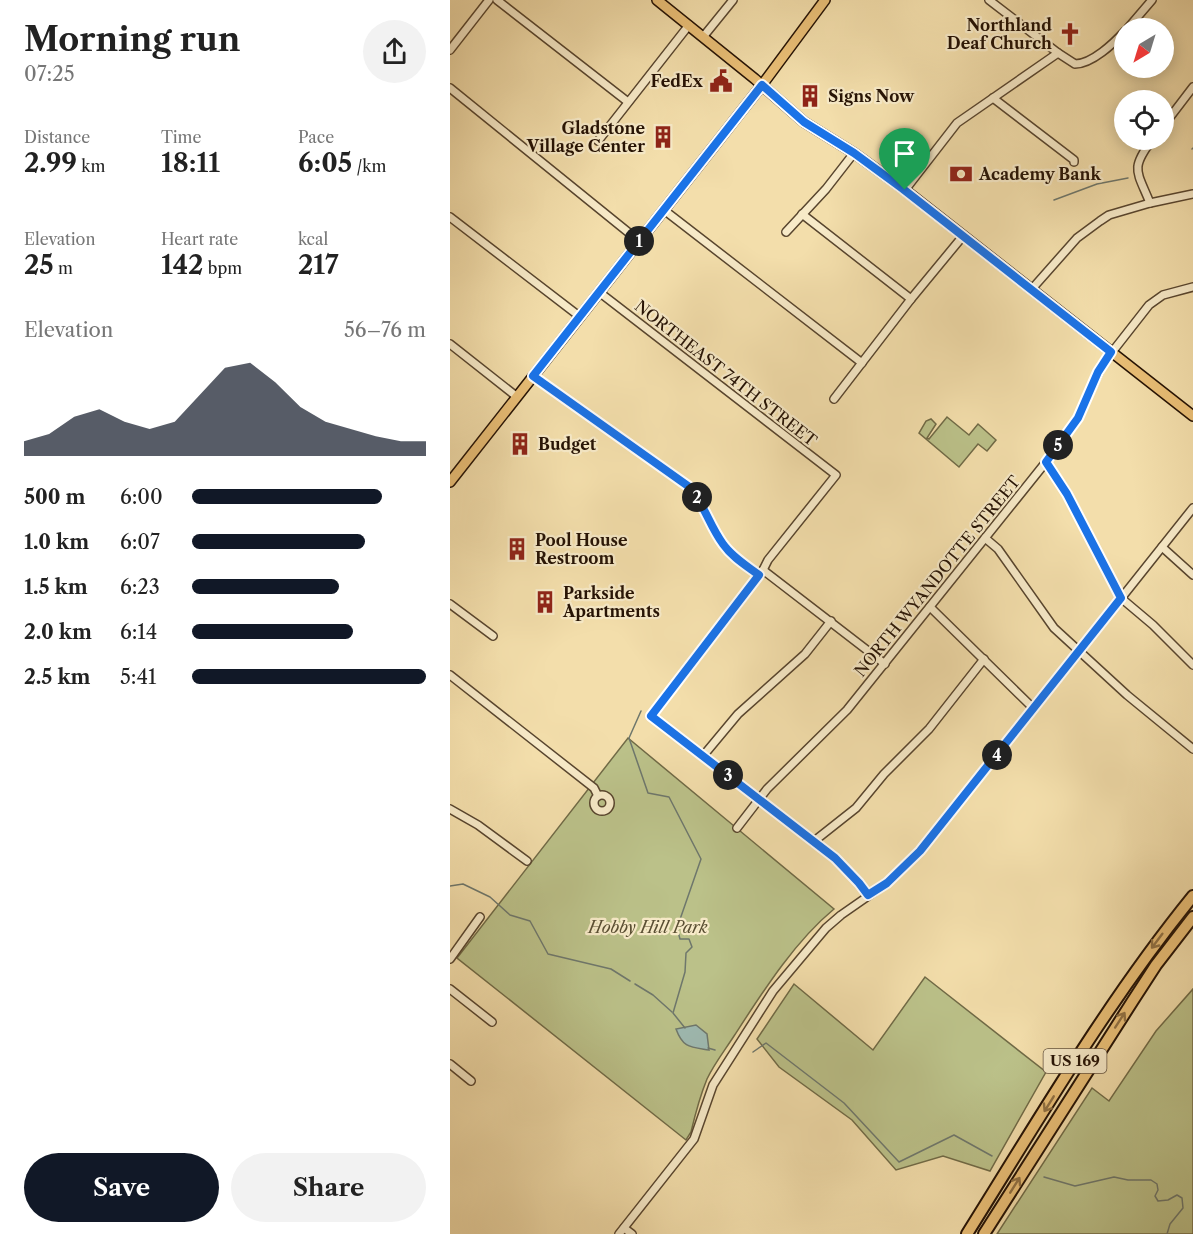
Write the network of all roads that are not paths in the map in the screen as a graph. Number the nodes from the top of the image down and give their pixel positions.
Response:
1 (489, 0) edge
2 (497, 0) edge
3 (657, 0) edge
4 (732, 0) edge
5 (825, 0) edge
6 (989, 0) edge
7 (1152, 0) edge
8 (1136, 18) edge
9 (688, 25) junction
10 (703, 37) junction
11 (1114, 40) edge
12 (450, 50) edge
13 (1058, 53) junction
14 (762, 85) junction
15 (1193, 87) edge
16 (450, 88) edge
17 (993, 98) junction
18 (628, 102) junction
19 (1174, 111) edge
20 (598, 141) dead end
21 (1144, 150) edge
22 (854, 153) junction
23 (1074, 162) dead end
24 (905, 190) junction
25 (1193, 194) edge
26 (1150, 203) junction
27 (664, 210) junction
28 (802, 214) junction
29 (450, 216) edge
30 (786, 232) dead end
31 (963, 236) junction
32 (639, 241) junction
33 (1193, 287) edge
34 (1031, 290) junction
35 (599, 292) junction
36 (911, 299) junction
37 (579, 316) junction
38 (450, 344) edge
39 (1111, 352) junction
40 (862, 363) junction
41 (533, 376) junction
42 (516, 396) junction
43 (834, 399) dead end
44 (1193, 416) edge
45 (1046, 462) junction
46 (450, 482) edge
47 (1193, 508) edge
48 (985, 538) junction
49 (1162, 547) junction
50 (761, 573) junction
51 (1193, 575) edge
52 (1121, 598) junction
53 (450, 604) edge
54 (930, 607) junction
55 (831, 621) junction
56 (493, 636) dead end
57 (1078, 652) junction
58 (984, 659) junction
59 (885, 664) junction
60 (1193, 665) edge
61 (450, 675) edge
62 (1035, 706) junction
63 (1193, 749) edge
64 (703, 756) junction
65 (598, 796) dead end
66 (760, 801) junction
67 (450, 810) edge
68 (738, 828) dead end
69 (813, 842) junction
70 (527, 861) dead end
71 (868, 895) junction
72 (1193, 896) edge
73 (480, 917) dead end
74 (1193, 917) edge
75 (450, 959) edge
76 (450, 990) edge
77 (492, 1022) dead end
78 (450, 1064) edge
79 (471, 1081) dead end
80 (621, 1231) edge
81 (632, 1234) edge
82 (967, 1234) edge
83 (984, 1234) edge

1 - 12 street
2 - 18 street
3 - 9 main road
4 - 10 street
5 - 14 main road
6 - 13 street
7 - 8 street
9 - 10 main road
9 - 18 street
10 - 14 main road
11 - 13 street
13 - 17 street
14 - 22 main road
14 - 27 main road
15 - 19 street
16 - 32 street
17 - 23 street
17 - 24 street
18 - 20 street
21 - 26 street
22 - 24 main road
22 - 28 street
24 - 31 main road
25 - 26 street
26 - 34 street
27 - 32 main road
27 - 40 street
28 - 30 street
28 - 36 street
29 - 37 street
31 - 34 main road
31 - 36 street
32 - 35 main road
33 - 39 street, NORTH WYANDOTTE STREET
34 - 39 main road
35 - 37 main road
35 - 50 street, NORTHEAST 74TH STREET
36 - 40 street
37 - 41 main road
38 - 42 street
39 - 44 main road
39 - 45 street, NORTH WYANDOTTE STREET
40 - 43 street
41 - 42 main road
41 - 50 street
42 - 46 main road
45 - 48 street, NORTH WYANDOTTE STREET
45 - 52 street
47 - 49 street
48 - 54 street, NORTH WYANDOTTE STREET
48 - 57 street
49 - 51 street
49 - 52 street
50 - 55 street
50 - 64 street
52 - 57 street
52 - 60 street
53 - 56 street
54 - 58 street
54 - 59 street, NORTH WYANDOTTE STREET
55 - 59 street
55 - 64 street
57 - 62 street
57 - 63 street
58 - 62 street
58 - 69 street
59 - 66 street, NORTH WYANDOTTE STREET
61 - 65 street
62 - 71 street
64 - 66 street
66 - 68 street, NORTH WYANDOTTE STREET
66 - 69 street
67 - 70 street
69 - 71 street
71 - 80 street
72 -> 82 highway, US 169
73 - 75 street
83 -> 74 highway, US 169
76 - 77 street
78 - 79 street
80 - 81 street

